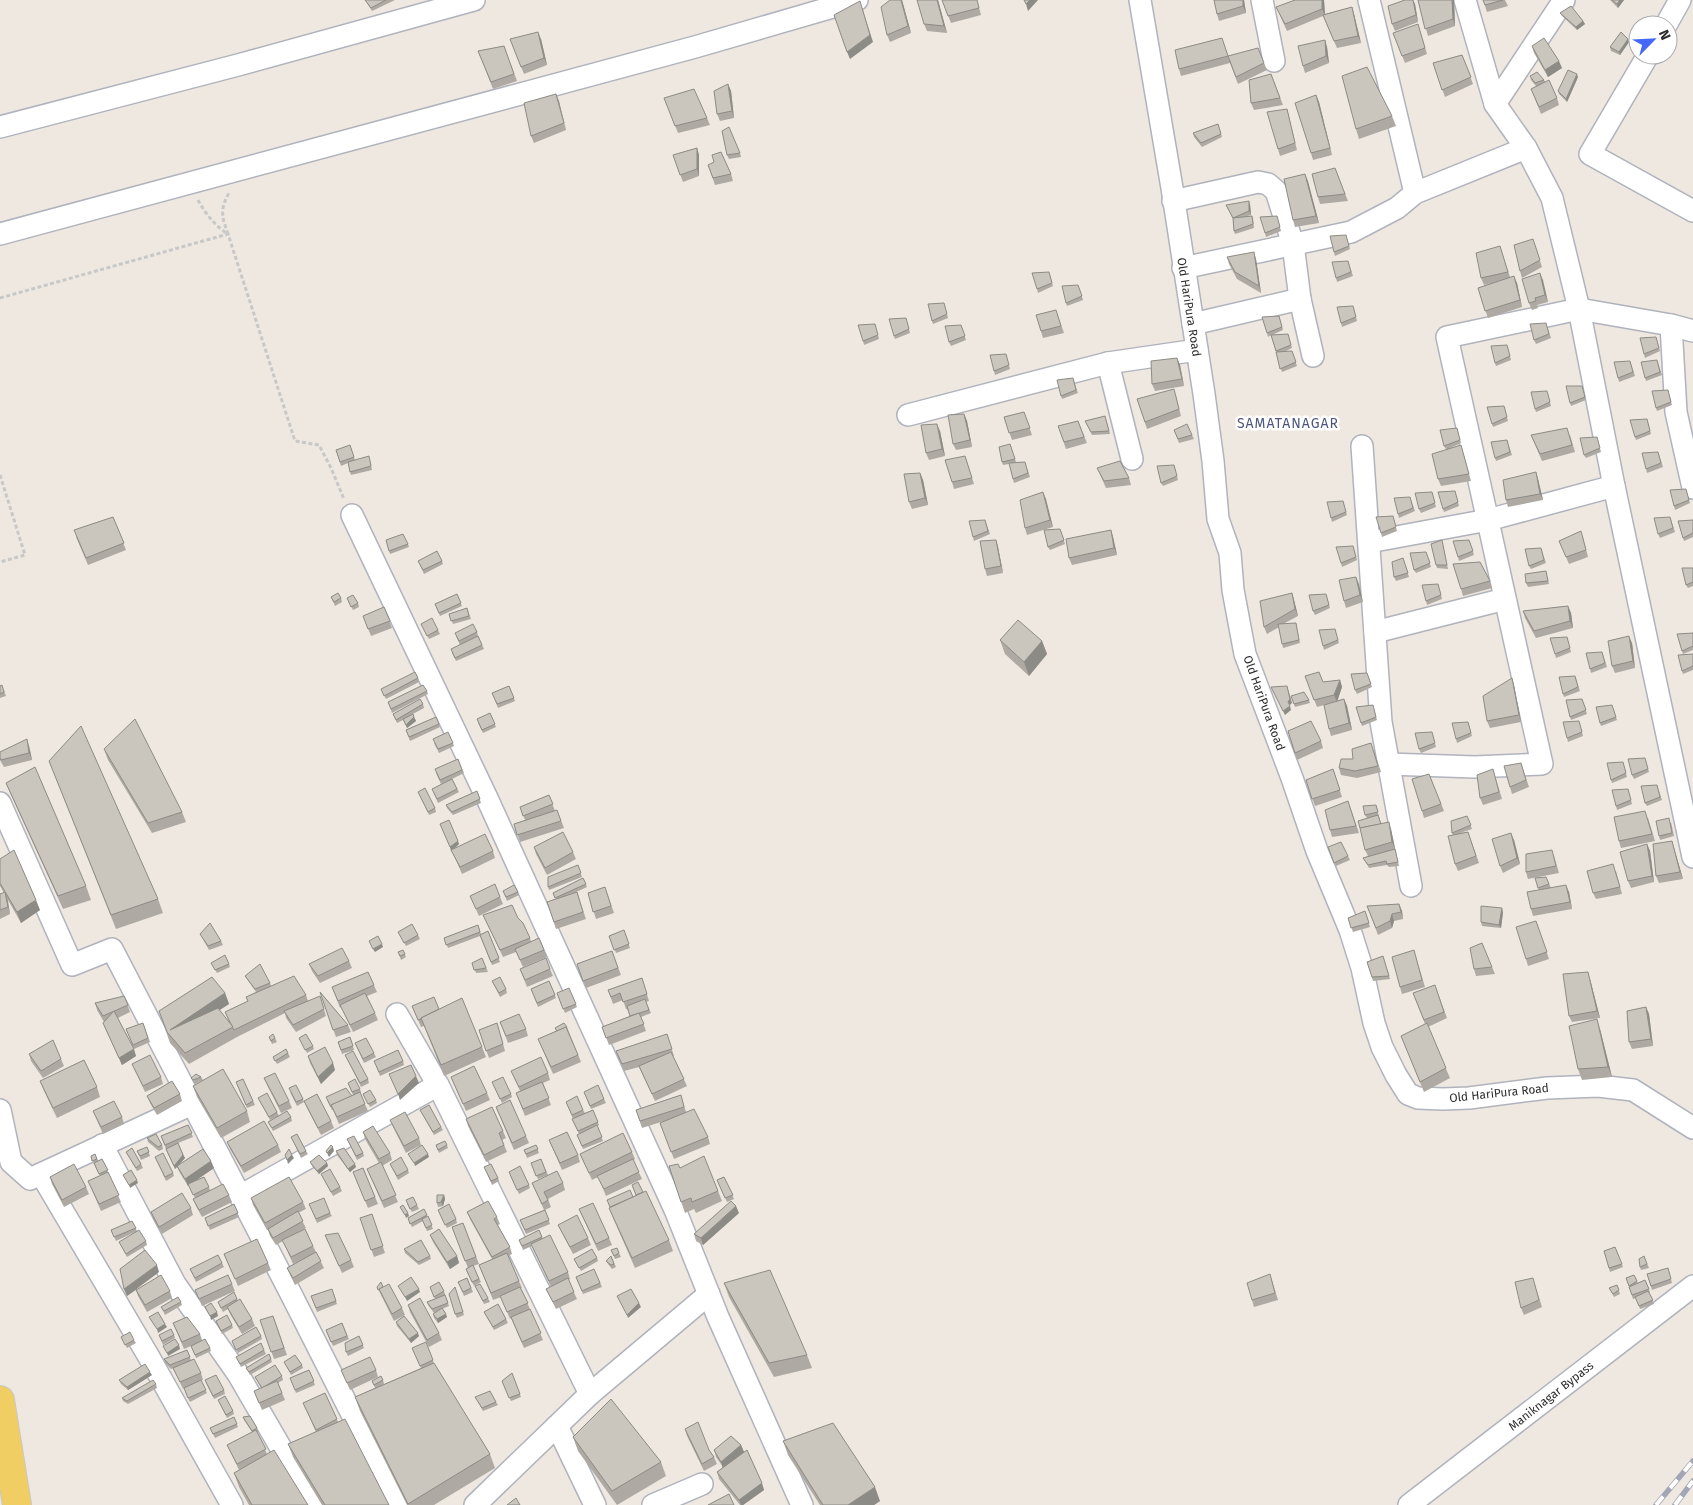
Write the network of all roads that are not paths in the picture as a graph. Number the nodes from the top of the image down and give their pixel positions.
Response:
1 (474, 0) edge
2 (857, 0) edge
3 (1140, 0) edge
4 (1262, 0) edge
5 (1369, 0) edge
6 (1465, 0) edge
7 (1564, 0) edge
8 (1680, 0) edge
9 (1672, 15) edge
10 (1274, 60) dead end
11 (1642, 65) edge
12 (1495, 104) junction
13 (0, 127) edge
14 (1526, 148) junction
15 (1415, 193) junction
16 (1173, 201) junction
17 (1693, 211) edge
18 (0, 234) edge
19 (1293, 244) junction
20 (1183, 268) junction
21 (1300, 299) junction
22 (1579, 308) junction
23 (1193, 324) junction
24 (1671, 326) junction
25 (1693, 331) edge
26 (1197, 350) junction
27 (1313, 356) dead end
28 (1108, 363) junction
29 (908, 415) dead end
30 (1362, 446) dead end
31 (1132, 459) dead end
32 (1614, 486) junction
33 (1693, 488) edge
34 (352, 516) road end
35 (1488, 520) junction
36 (1369, 542) junction
37 (1505, 599) junction
38 (1375, 632) junction
39 (1388, 764) junction
40 (0, 803) edge
41 (1693, 857) edge
42 (1411, 886) dead end
43 (397, 1014) dead end
44 (438, 1085) junction
45 (192, 1104) junction
46 (0, 1110) edge
47 (1693, 1128) edge
48 (102, 1146) junction
49 (41, 1174) junction
50 (240, 1196) junction
51 (1693, 1286) edge
52 (708, 1294) junction
53 (590, 1394) junction
54 (0, 1400) edge
55 (557, 1426) junction
56 (702, 1484) dead end
57 (17, 1505) edge
58 (232, 1505) edge
59 (314, 1505) edge
60 (398, 1505) edge
61 (475, 1505) edge
62 (595, 1505) edge
63 (653, 1505) edge
64 (802, 1505) edge
65 (1409, 1505) edge

1 - 13 street
2 - 18 street
3 - 16 street, Old HariPura Road
4 - 10 street
5 - 15 street
6 - 12 street
7 - 12 street
8 - 9 street
11 - 17 street
12 - 14 street
14 - 15 street
14 - 22 street
15 - 19 street
16 - 19 street
16 - 20 street, Old HariPura Road
19 - 20 street
19 - 21 street
20 - 23 street, Old HariPura Road
21 - 23 street
21 - 27 street
22 - 24 street
22 - 32 street
22 - 35 street
23 - 26 street, Old HariPura Road
24 - 25 street
24 - 33 street
26 - 28 street
26 - 47 street, Old HariPura Road
28 - 29 street
28 - 31 street
30 - 36 street
32 - 35 street
32 - 41 street
34 - 52 street
35 - 36 street
35 - 37 street
36 - 38 street
37 - 38 street
37 - 39 street
38 - 39 street
39 - 42 street
40 - 45 street
43 - 44 street
44 - 50 street
44 - 53 street
45 - 48 street
45 - 50 street
46 - 49 street
48 - 49 street
48 - 59 street
49 - 58 street
50 - 60 street
51 - 65 street, Maniknagar Bypass
52 - 53 street
52 - 64 street
53 - 55 street
54 - 57 main road
55 - 61 street
55 - 62 street
56 - 63 street

